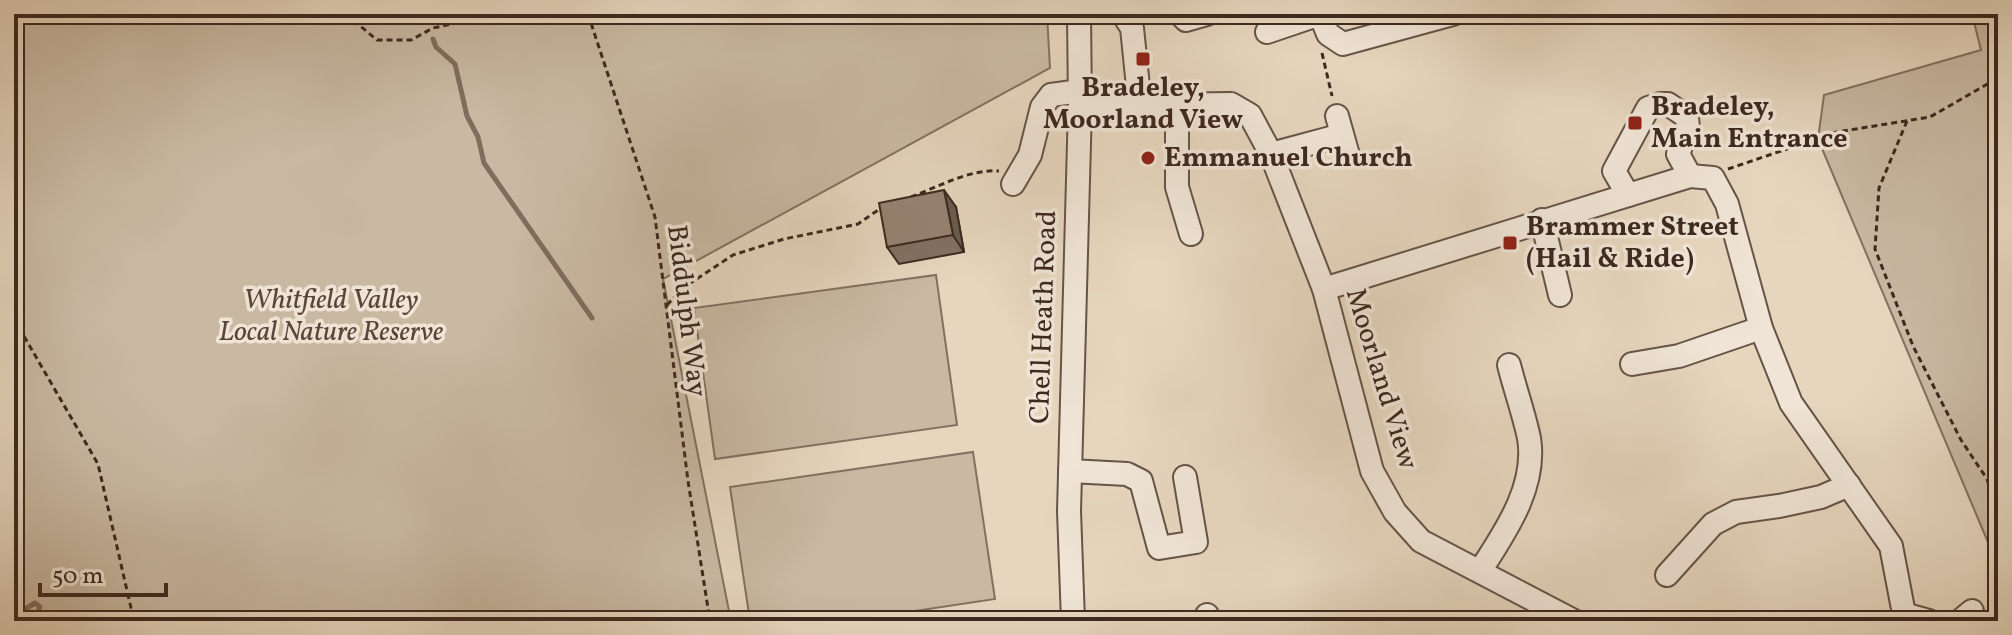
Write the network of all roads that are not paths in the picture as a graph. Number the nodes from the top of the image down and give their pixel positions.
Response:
1 (1079, 14) edge
2 (1180, 14) edge
3 (1207, 14) edge
4 (1453, 14) edge
5 (1132, 16) edge
6 (1267, 32) dead end
7 (1080, 99) junction
8 (1140, 106) junction
9 (1177, 106) junction
10 (1342, 135) road end
11 (1271, 154) junction
12 (1703, 177) junction
13 (1016, 178) road end
14 (1628, 195) junction
15 (1542, 220) junction
16 (1191, 234) dead end
17 (1324, 289) junction
18 (1560, 295) dead end
19 (1761, 328) junction
20 (1632, 364) dead end
21 (1509, 365) dead end
22 (1070, 471) junction
23 (1185, 477) dead end
24 (1849, 485) junction
25 (1480, 571) junction
26 (1667, 575) dead end
27 (1073, 621) edge
28 (1574, 621) edge
29 (1929, 621) edge

1 - 7 street, Chell Heath Road
2 - 3 street
4 - 6 street
5 - 8 street
7 - 8 street, Moorland View
7 - 13 street, Moorland View
7 - 22 street, Chell Heath Road
8 - 9 street, Moorland View
9 - 11 street, Moorland View
9 - 16 street
10 - 11 street
11 - 17 street, Moorland View
12 - 14 street
12 - 14 street
12 - 19 street
14 - 15 street
15 - 17 street
15 - 18 street
17 - 25 street, Moorland View
19 - 20 street
19 - 24 street
21 - 25 street
22 - 23 street
22 - 27 street, Chell Heath Road
24 - 26 street
24 - 29 street
25 - 28 street, Moorland View

